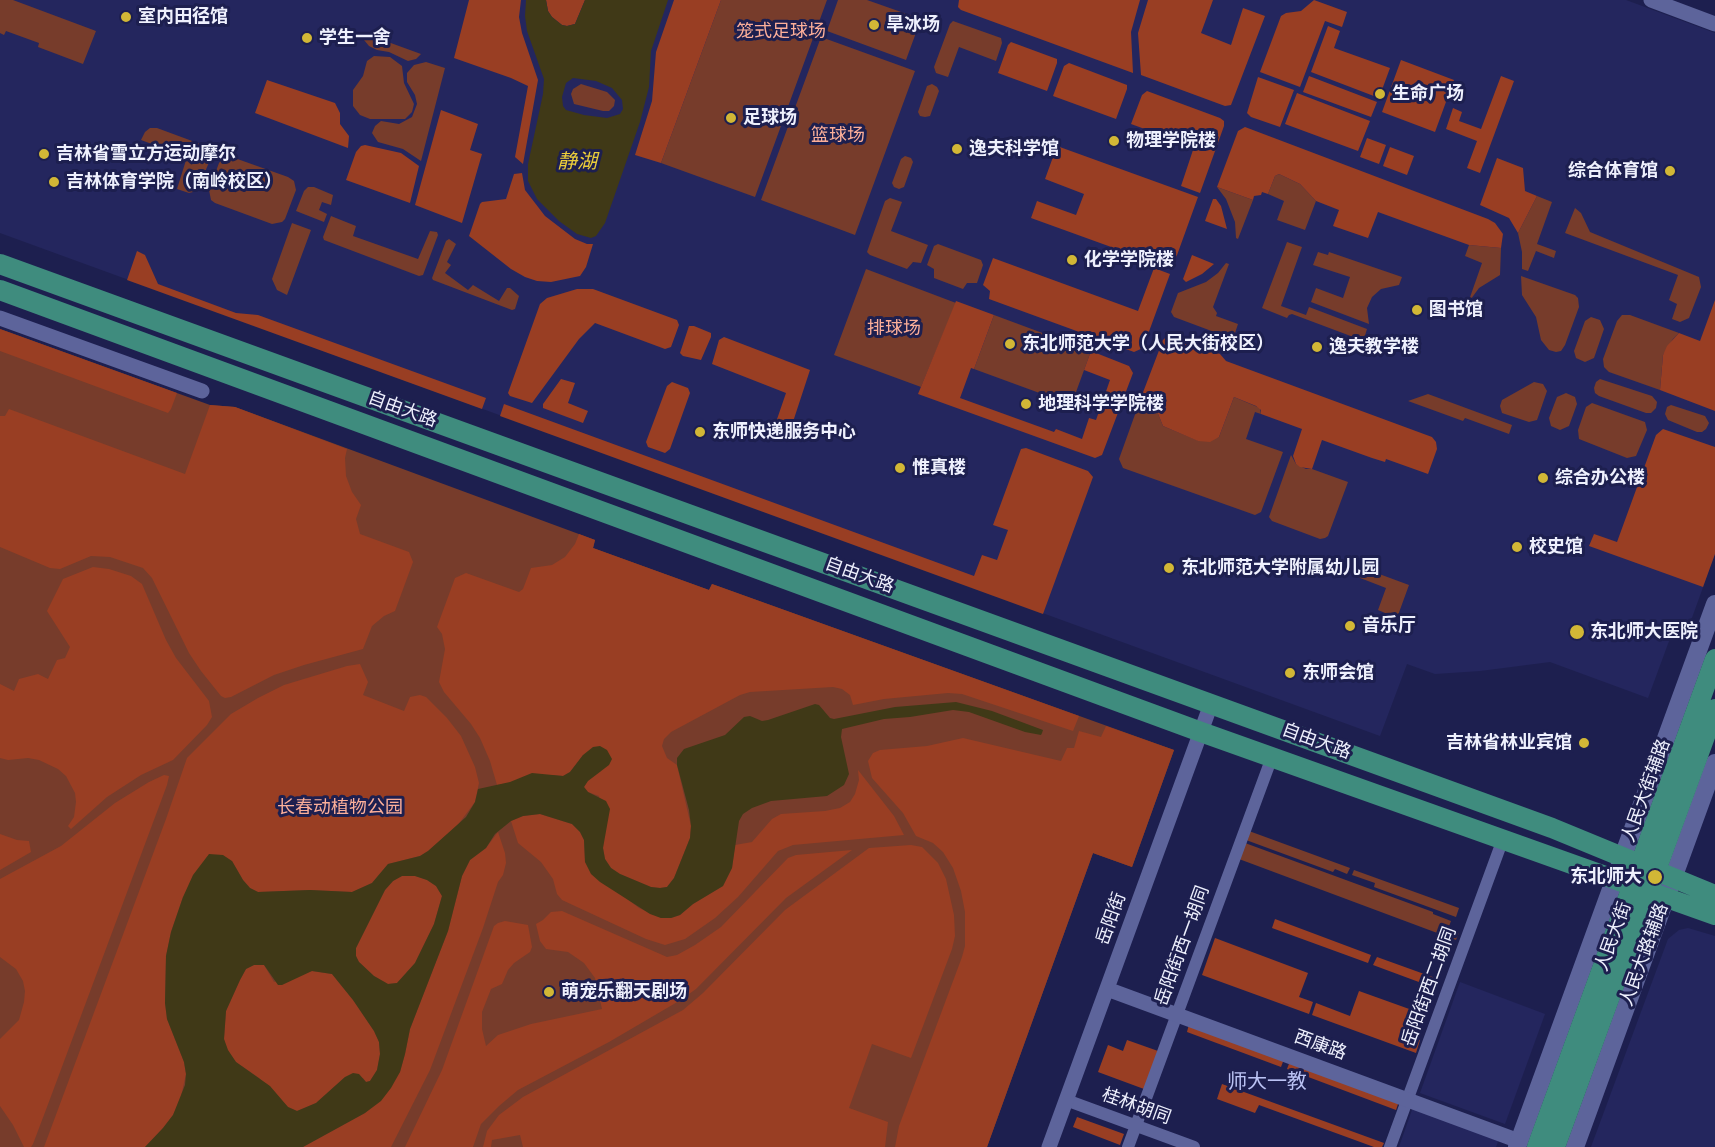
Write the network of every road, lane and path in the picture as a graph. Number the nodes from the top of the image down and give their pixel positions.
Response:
1 (1651, 0) edge
2 (1715, 24) edge
3 (0, 264) edge
4 (0, 290) edge
5 (0, 318) edge
6 (202, 391) dead end
7 (1715, 604) edge
8 (1715, 660) edge
9 (1211, 704) junction
10 (1715, 710) edge
11 (1201, 732) junction
12 (1272, 757) junction
13 (1715, 763) edge
14 (1503, 839) junction
15 (1648, 867) junction
16 (1640, 888) junction
17 (1715, 895) edge
18 (1715, 915) edge
19 (1107, 989) junction
20 (1177, 1015) junction
21 (1066, 1100) junction
22 (1407, 1100) junction
23 (1136, 1126) junction
24 (1524, 1145) edge
25 (1049, 1147) edge
26 (1128, 1147) edge
27 (1194, 1147) edge
28 (1390, 1147) edge
29 (1555, 1147) edge
30 (1575, 1147) edge

1 - 2 street
3 - 9 main road, 自由大路
4 - 11 main road, 自由大路
5 - 6 street
7 - 15 main road, 人民大街辅路
8 - 15 main road, 人民大街
9 - 11 street, 岳阳街
9 - 15 main road, 自由大路
10 - 15 main road, 人民大街
11 - 12 main road, 自由大路
11 - 19 street, 岳阳街
12 - 14 main road, 自由大路
12 - 20 street, 岳阳街西一胡同
13 - 15 main road
14 - 16 main road, 自由大路
14 - 22 street, 岳阳街西二胡同
15 - 16 main road, 人民大街
15 - 16 main road, 人民大街辅路
15 - 17 main road, 自由大路
16 - 18 main road, 自由大路
16 - 24 main road, 人民大街
16 - 29 main road, 人民大街
16 - 30 main road, 人民大路辅路
19 - 20 street, 西康路
19 - 21 street, 岳阳街
20 - 22 street, 西康路
20 - 23 street, 岳阳街西一胡同
21 - 23 street, 桂林胡同
21 - 25 street, 岳阳街
22 - 24 street, 西康路
22 - 28 street, 岳阳街西二胡同
23 - 26 street, 岳阳街西一胡同
23 - 27 street, 桂林胡同

